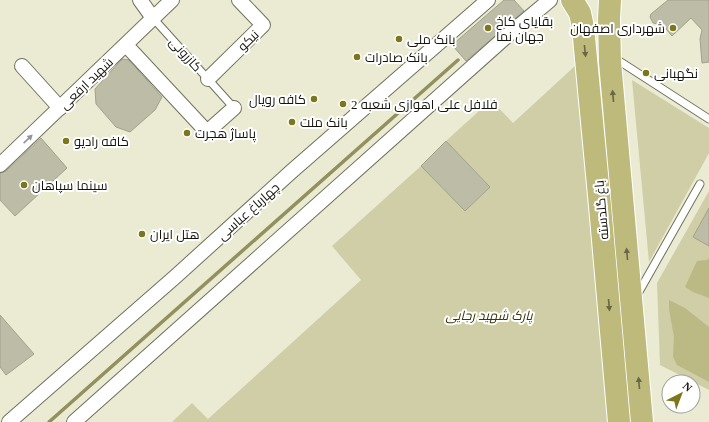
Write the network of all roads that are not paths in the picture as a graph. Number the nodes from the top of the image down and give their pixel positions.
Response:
1 (140, 0) edge
2 (172, 0) edge
3 (239, 0) edge
4 (488, 0) edge
5 (550, 0) edge
6 (572, 0) edge
7 (610, 0) edge
8 (153, 18) junction
9 (126, 44) junction
10 (610, 56) junction
11 (22, 66) dead end
12 (208, 79) junction
13 (60, 108) junction
14 (234, 108) joint
15 (709, 119) edge
16 (615, 122) junction
17 (593, 124) junction
18 (0, 165) edge
19 (700, 184) dead end
20 (631, 306) junction
21 (642, 421) edge
22 (9, 422) edge
23 (74, 422) edge
24 (619, 422) edge

1 - 8 street, کازرونی
2 - 8 street, شهید ارفعی
3 - 12 street, نیکو
4 - 22 street, چهارباغ عباسی
5 - 23 street
6 -> 17 main road, باغ گلدسته
7 - 10 main road, باغ گلدسته
8 - 9 street, شهید ارفعی
8 - 12 lane, کازرونی
9 - 13 street, شهید ارفعی
9 - 14 street
10 - 15 lane
16 -> 10 main road, باغ گلدسته
11 - 13 street
12 - 14 lane, کازرونی
18 -> 13 street, شهید ارفعی
16 - 17 main road
20 -> 16 main road, باغ گلدسته
17 -> 24 main road, باغ گلدسته
19 - 20 lane
21 -> 20 main road, باغ گلدسته
21 - 24 main road

